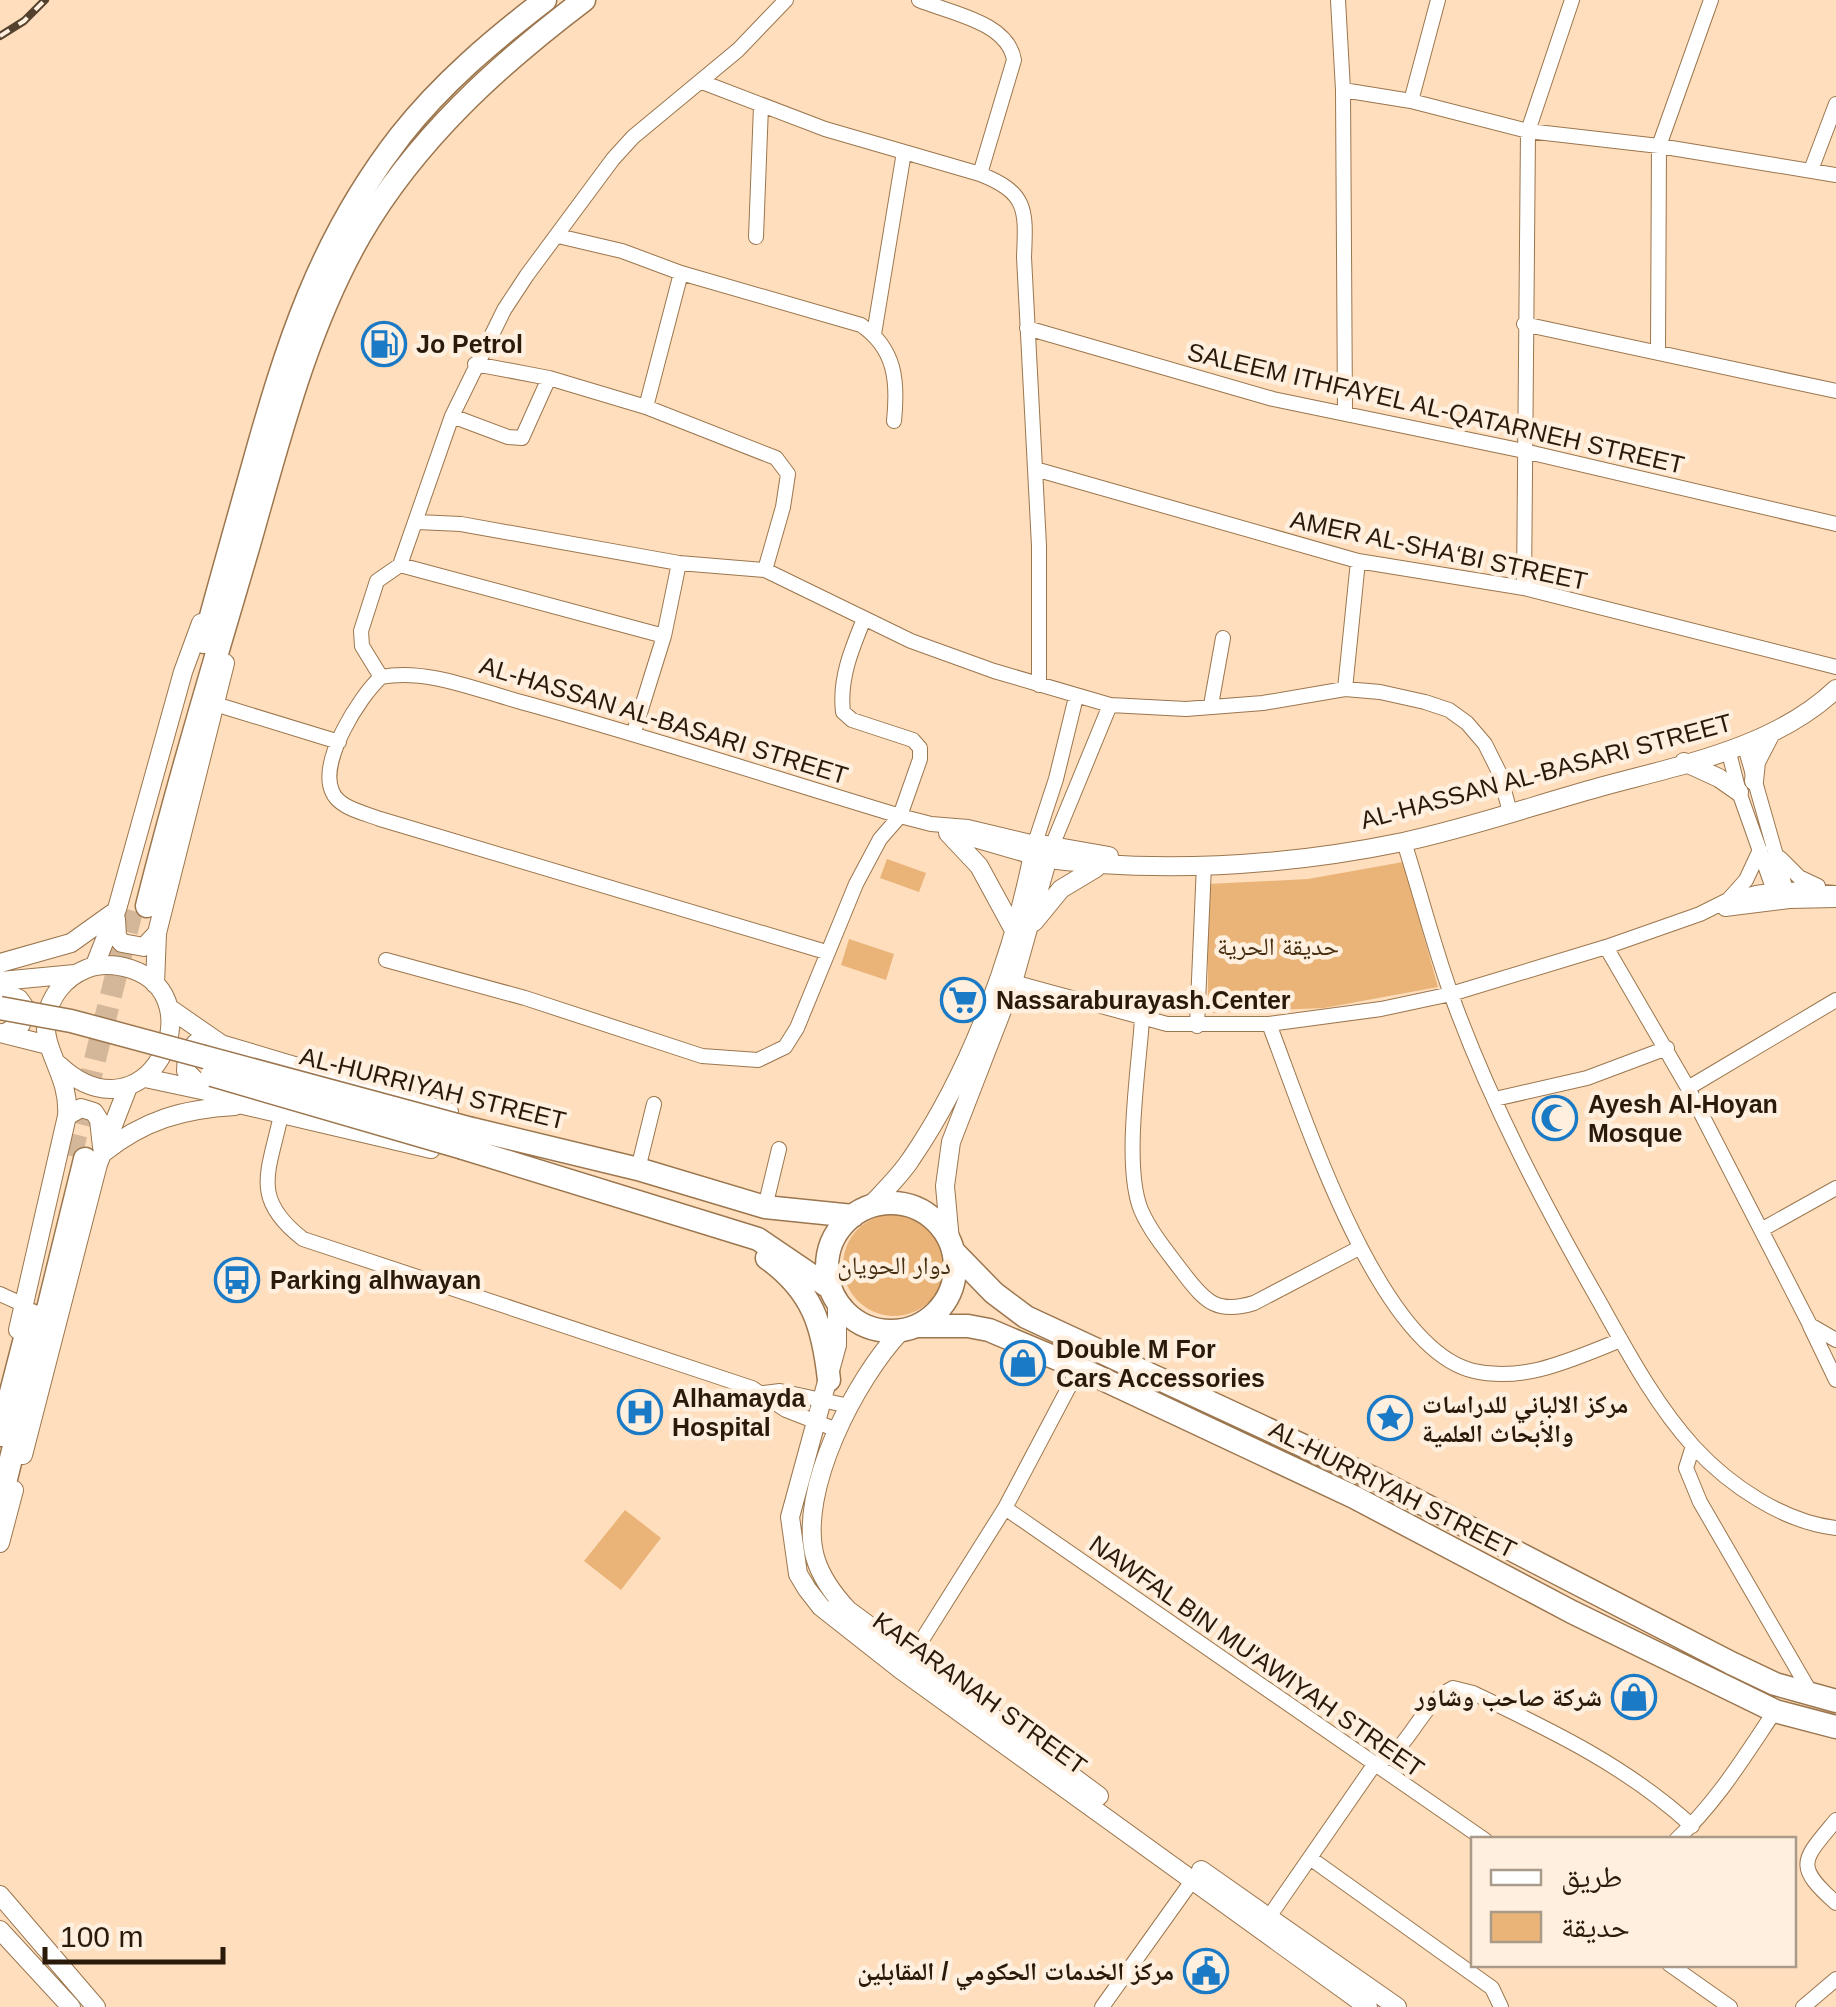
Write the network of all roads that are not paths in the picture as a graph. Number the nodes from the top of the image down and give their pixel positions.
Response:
1 (545, 0) edge
2 (584, 0) edge
3 (786, 0) edge
4 (919, 0) edge
5 (1338, 0) edge
6 (1438, 0) edge
7 (1572, 0) edge
8 (1712, 0) edge
9 (702, 82) junction
10 (1343, 90) junction
11 (1410, 101) junction
12 (1836, 104) edge
13 (761, 106) junction
14 (1528, 130) junction
15 (1658, 146) junction
16 (904, 152) junction
17 (1811, 170) junction
18 (980, 174) junction
19 (1836, 175) edge
20 (558, 236) junction
21 (756, 237) dead end
22 (681, 273) junction
23 (1524, 324) junction
24 (1028, 328) junction
25 (874, 334) junction
26 (1658, 351) junction
27 (475, 364) junction
28 (549, 378) junction
29 (1836, 391) edge
30 (646, 407) junction
31 (1345, 412) junction
32 (452, 416) junction
33 (894, 421) dead end
34 (1524, 452) junction
35 (1035, 469) junction
36 (416, 522) junction
37 (1836, 524) edge
38 (1358, 562) junction
39 (680, 563) junction
40 (400, 566) junction
41 (765, 570) junction
42 (1524, 588) junction
43 (222, 606) junction
44 (864, 619) junction
45 (664, 636) junction
46 (1223, 638) dead end
47 (1836, 667) edge
48 (380, 677) junction
49 (1039, 685) junction
50 (1836, 688) edge
51 (1345, 689) junction
52 (1076, 697) junction
53 (215, 704) junction
54 (1110, 705) junction
55 (1212, 705) junction
56 (634, 732) junction
57 (1771, 733) junction
58 (338, 742) junction
59 (1736, 746) junction
60 (1684, 762) junction
61 (1746, 787) junction
62 (1510, 812) junction
63 (900, 816) junction
64 (940, 828) junction
65 (1404, 842) junction
66 (1760, 850) junction
67 (1041, 851) junction
68 (1778, 856) junction
69 (1134, 864) junction
70 (1204, 865) junction
71 (1101, 866) junction
72 (1833, 895) edge
73 (1781, 896) junction
74 (1728, 900) junction
75 (133, 906) junction
76 (1700, 914) junction
77 (1023, 930) junction
78 (156, 932) junction
79 (1606, 947) junction
80 (826, 952) junction
81 (386, 960) dead end
82 (0, 963) edge
83 (95, 965) junction
84 (75, 974) junction
85 (0, 981) edge
86 (1013, 982) junction
87 (155, 984) junction
88 (0, 990) edge
89 (1451, 994) junction
90 (1836, 1000) edge
91 (0, 1008) edge
92 (168, 1008) junction
93 (1142, 1019) junction
94 (1269, 1024) junction
95 (1197, 1026) junction
96 (2, 1029) edge
97 (221, 1044) junction
98 (48, 1045) junction
99 (1667, 1048) junction
100 (59, 1065) junction
101 (137, 1082) junction
102 (1688, 1088) junction
103 (206, 1091) junction
104 (1495, 1099) junction
105 (654, 1104) dead end
106 (243, 1105) junction
107 (282, 1114) junction
108 (68, 1116) junction
109 (467, 1138) junction
110 (520, 1138) junction
111 (779, 1149) dead end
112 (86, 1156) junction
113 (510, 1162) junction
114 (638, 1170) junction
115 (1836, 1188) edge
116 (766, 1207) junction
117 (862, 1211) junction
118 (713, 1224) junction
119 (1761, 1230) junction
120 (952, 1247) junction
121 (1359, 1248) junction
122 (0, 1294) edge
123 (834, 1295) junction
124 (24, 1305) junction
125 (1810, 1325) junction
126 (909, 1329) junction
127 (1621, 1340) junction
128 (1836, 1340) edge
129 (1079, 1368) junction
130 (1836, 1380) edge
131 (826, 1390) junction
132 (764, 1393) junction
133 (0, 1400) edge
134 (850, 1406) junction
135 (817, 1423) junction
136 (837, 1430) junction
137 (0, 1435) edge
138 (1693, 1446) junction
139 (0, 1503) edge
140 (1004, 1508) junction
141 (1836, 1528) edge
142 (0, 1543) edge
143 (906, 1664) junction
144 (1812, 1696) junction
145 (1836, 1701) edge
146 (1775, 1711) junction
147 (1836, 1728) edge
148 (1374, 1765) junction
149 (1836, 1820) edge
150 (1692, 1826) junction
151 (1481, 1837) edge
152 (1679, 1837) edge
153 (1310, 1858) junction
154 (1197, 1874) junction
155 (0, 1895) edge
156 (1836, 1902) edge
157 (1265, 1923) junction
158 (0, 1930) edge
159 (1673, 1967) edge
160 (1836, 1979) edge
161 (71, 2007) edge
162 (96, 2007) edge
163 (1102, 2007) edge
164 (1368, 2007) edge
165 (1397, 2007) edge
166 (1501, 2007) edge
167 (1730, 2007) edge
168 (1803, 2007) edge

1 - 43 highway
2 - 43 highway
3 - 9 street
4 - 18 street
5 - 10 street
6 - 11 street
7 - 14 street
8 - 15 street
9 - 13 street
9 - 20 street
10 - 11 street
10 - 31 street
11 - 14 street
12 - 17 street
13 - 16 street
13 - 21 street
14 - 15 street
14 - 23 street
15 - 17 street
15 - 26 street
16 - 18 street
16 - 25 street
17 - 19 street
18 - 24 street
20 - 22 street
20 - 27 street
22 - 25 street
22 - 30 street
23 - 26 street
23 - 34 street
24 - 31 street, SALEEM ITHFAYEL AL-QATARNEH STREET
24 - 35 street
25 - 33 street
26 - 29 street
27 - 28 street
27 - 32 street
28 - 30 street
28 - 32 street
30 - 41 street
31 - 34 street, SALEEM ITHFAYEL AL-QATARNEH STREET
32 - 36 street
34 - 37 street, SALEEM ITHFAYEL AL-QATARNEH STREET
34 - 42 street
35 - 38 street, AMER AL-SHA‘BI STREET
35 - 49 street
36 - 39 street
36 - 40 street
38 - 42 street, AMER AL-SHA‘BI STREET
38 - 51 street
39 - 41 street
39 - 45 street
40 - 45 street
40 - 48 street
41 - 44 street
42 - 47 street, AMER AL-SHA‘BI STREET
43 - 53 street
43 - 75 highway
44 - 49 street
44 - 63 street
45 - 56 street
46 - 55 street
48 - 56 street, AL-HASSAN AL-BASARI STREET
48 - 58 street
49 - 52 street
50 - 57 street, AL-HASSAN AL-BASARI STREET
51 - 55 street
51 - 62 street
52 - 54 street
52 - 67 street
53 - 58 street
53 - 78 street
54 - 55 street
54 - 67 street
56 - 63 street, AL-HASSAN AL-BASARI STREET
57 - 59 street, AL-HASSAN AL-BASARI STREET
57 - 61 street
58 - 80 street
59 - 60 street, AL-HASSAN AL-BASARI STREET
59 - 61 street
60 - 61 street
60 - 62 street, AL-HASSAN AL-BASARI STREET
61 - 66 street
61 - 68 street
62 - 65 street, AL-HASSAN AL-BASARI STREET
63 - 64 street, AL-HASSAN AL-BASARI STREET
63 - 80 street
64 - 67 street, AL-HASSAN AL-BASARI STREET
64 - 77 street
65 - 70 street, AL-HASSAN AL-BASARI STREET
65 - 89 street
66 - 73 street
66 - 74 street
67 - 69 street, AL-HASSAN AL-BASARI STREET
67 - 71 street, AL-HASSAN AL-BASARI STREET
67 - 77 street
68 - 72 street
68 - 73 street
69 - 70 street, AL-HASSAN AL-BASARI STREET
69 - 71 street, AL-HASSAN AL-BASARI STREET
70 - 95 street
71 - 77 street
72 - 73 street
73 - 74 street
73 - 76 street
74 - 76 street
75 - 78 street
75 - 82 street
75 - 83 street
76 - 79 street
77 - 86 street
77 - 117 street
78 - 87 street
79 - 89 street
79 - 99 street
80 - 81 street
83 - 84 street
83 - 87 street
84 - 85 street
84 - 98 street
86 - 93 street
86 - 120 street
87 - 92 street
88 - 96 street
89 - 94 street
89 - 104 street
90 - 102 street
91 - 109 highway, AL-HURRIYAH STREET, bridge
92 - 97 street
92 - 101 street
93 - 95 street
93 - 121 street
94 - 95 street
94 - 121 street
96 - 98 street
96 - 109 highway, AL-HURRIYAH STREET, bridge
97 - 103 street
97 - 110 street
98 - 100 street
99 - 102 street
99 - 104 street
100 - 101 street
100 - 108 street
101 - 103 street
101 - 112 street
102 - 119 street
103 - 106 street
104 - 127 street
105 - 114 street
106 - 107 street
106 - 112 street
107 - 113 street
107 - 132 street
108 - 112 street
108 - 124 street
109 - 110 highway, AL-HURRIYAH STREET
109 - 113 highway, AL-HURRIYAH STREET
110 - 114 highway, AL-HURRIYAH STREET
111 - 116 street
112 - 137 highway
112 - 139 highway
112 - 142 street
113 - 118 highway, AL-HURRIYAH STREET
114 - 116 highway, AL-HURRIYAH STREET
115 - 119 street
116 - 117 highway, AL-HURRIYAH STREET
117 - 120 highway
117 - 123 highway
118 - 123 highway, AL-HURRIYAH STREET
118 - 131 highway
119 - 125 street
120 - 126 highway
120 - 144 highway, AL-HURRIYAH STREET
121 - 127 street
122 - 124 street
123 - 126 highway
123 - 131 street, KAFARANAH STREET
124 - 133 street
125 - 128 street
125 - 130 street
126 - 129 highway, AL-HURRIYAH STREET
126 - 134 street, KAFARANAH STREET
127 - 138 street
129 - 140 street
129 - 146 highway, AL-HURRIYAH STREET
131 - 132 street
131 - 134 street
131 - 135 street, KAFARANAH STREET
132 - 135 street
134 - 136 street, KAFARANAH STREET
135 - 136 street
135 - 143 street, KAFARANAH STREET
136 - 143 street, KAFARANAH STREET
138 - 141 street
138 - 144 street
140 - 143 street
140 - 148 street, NAWFAL BIN MU'AWIYAH STREET
143 - 154 street, KAFARANAH STREET
144 - 145 highway, AL-HURRIYAH STREET
146 - 147 highway, AL-HURRIYAH STREET
146 - 150 street
148 - 150 street
148 - 151 street, NAWFAL BIN MU'AWIYAH STREET
148 - 153 street
149 - 156 street
150 - 152 street
153 - 157 street
153 - 166 street
154 - 157 street, KAFARANAH STREET
154 - 163 street
155 - 162 street
157 - 164 street, KAFARANAH STREET
157 - 165 street, KAFARANAH STREET
158 - 161 street
159 - 167 street
160 - 168 street

